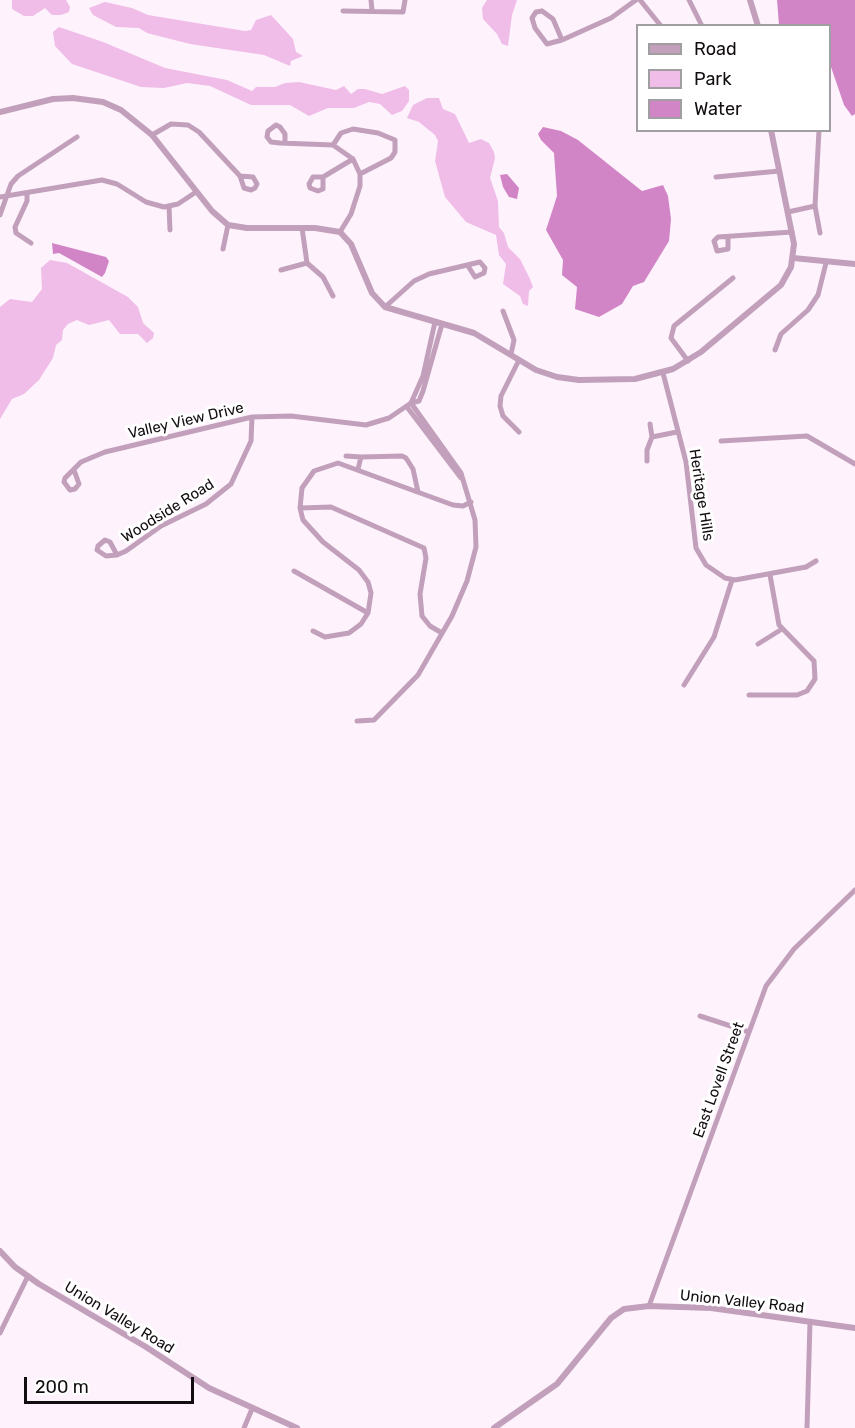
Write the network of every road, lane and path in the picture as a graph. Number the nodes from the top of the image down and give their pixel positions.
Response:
1 (372, 0) edge
2 (405, 0) edge
3 (638, 0) edge
4 (689, 0) edge
5 (750, 0) edge
6 (372, 10) junction
7 (343, 11) dead end
8 (659, 24) edge
9 (701, 24) edge
10 (757, 24) edge
11 (562, 40) junction
12 (0, 112) edge
13 (771, 132) edge
14 (819, 132) edge
15 (152, 135) junction
16 (77, 137) dead end
17 (285, 143) dead end
18 (333, 145) junction
19 (353, 159) junction
20 (779, 171) junction
21 (360, 174) junction
22 (240, 176) dead end
23 (323, 177) dead end
24 (716, 177) dead end
25 (196, 192) junction
26 (27, 195) junction
27 (3, 197) edge
28 (169, 206) junction
29 (815, 206) junction
30 (788, 212) junction
31 (0, 215) edge
32 (228, 225) junction
33 (302, 228) junction
34 (170, 230) dead end
35 (340, 232) junction
36 (792, 232) junction
37 (820, 233) dead end
38 (728, 237) dead end
39 (31, 243) dead end
40 (223, 249) dead end
41 (793, 258) junction
42 (307, 263) junction
43 (826, 263) junction
44 (855, 264) edge
45 (468, 266) dead end
46 (281, 270) dead end
47 (733, 278) dead end
48 (333, 296) dead end
49 (385, 307) junction
50 (503, 311) dead end
51 (439, 323) junction
52 (775, 350) dead end
53 (511, 354) junction
54 (519, 360) junction
55 (688, 361) junction
56 (663, 373) junction
57 (409, 405) junction
58 (252, 417) junction
59 (650, 424) dead end
60 (519, 432) dead end
61 (677, 432) junction
62 (652, 436) junction
63 (721, 441) dead end
64 (346, 456) dead end
65 (361, 457) junction
66 (647, 461) dead end
67 (855, 464) edge
68 (358, 469) junction
69 (74, 470) dead end
70 (418, 492) junction
71 (471, 502) junction
72 (300, 508) junction
73 (117, 555) dead end
74 (816, 561) dead end
75 (294, 571) dead end
76 (770, 574) junction
77 (732, 580) junction
78 (368, 613) junction
79 (782, 629) junction
80 (313, 631) dead end
81 (442, 633) junction
82 (758, 644) dead end
83 (684, 685) dead end
84 (749, 695) dead end
85 (357, 721) dead end
86 (855, 890) edge
87 (700, 1016) dead end
88 (749, 1032) junction
89 (0, 1251) edge
90 (28, 1276) junction
91 (649, 1306) junction
92 (810, 1322) junction
93 (855, 1328) edge
94 (0, 1333) edge
95 (252, 1409) junction
96 (244, 1428) edge
97 (297, 1428) edge
98 (494, 1428) edge
99 (807, 1428) edge

1 - 6 street
2 - 6 street
3 - 8 street
3 - 11 street
4 - 9 street
5 - 10 street
6 - 7 street
11 - 11 street
12 - 15 street
13 - 20 street
14 - 29 street
15 - 22 street
15 - 25 street
16 - 27 street
17 - 18 street
18 - 19 street
18 - 21 street
19 - 21 street
19 - 23 street
20 - 24 street
20 - 30 street
21 - 35 street
25 - 28 street
25 - 32 street
26 - 27 street
26 - 28 street
26 - 39 street
27 - 31 street
28 - 34 street
29 - 30 street
29 - 37 street
30 - 36 street
32 - 33 street
32 - 40 street
33 - 35 street
33 - 42 street
35 - 49 street
36 - 38 street
36 - 41 street
41 - 43 street
41 - 55 street
42 - 46 street
42 - 48 street
43 - 44 street
43 - 52 street
45 - 49 street
47 - 55 street
49 - 51 street
50 - 53 street
51 - 53 street
51 - 57 street
53 - 54 street
54 - 56 street
54 - 60 street
55 - 56 street
56 - 61 street, Heritage Hills
57 - 58 street, Valley View Drive
57 - 71 street
58 - 69 street, Valley View Drive
58 - 73 street, Woodside Road
59 - 62 street
61 - 62 street, Heritage Hills
61 - 77 street, Heritage Hills
62 - 66 street
63 - 67 street
64 - 65 street
65 - 68 street
65 - 70 street
68 - 70 street
68 - 72 street
70 - 71 street
71 - 81 street
72 - 78 street
72 - 81 street
74 - 76 street
75 - 78 street
76 - 77 street
76 - 79 street
77 - 83 street
78 - 80 street
79 - 82 street
79 - 84 street
81 - 85 street
86 - 88 street, East Lovell Street
87 - 88 street
88 - 91 street, East Lovell Street
89 - 90 street, Union Valley Road
90 - 94 street
90 - 95 street, Union Valley Road
91 - 92 street, Union Valley Road
91 - 98 street, Union Valley Road
92 - 93 street, Union Valley Road
92 - 99 street
95 - 96 street
95 - 97 street, Union Valley Road

